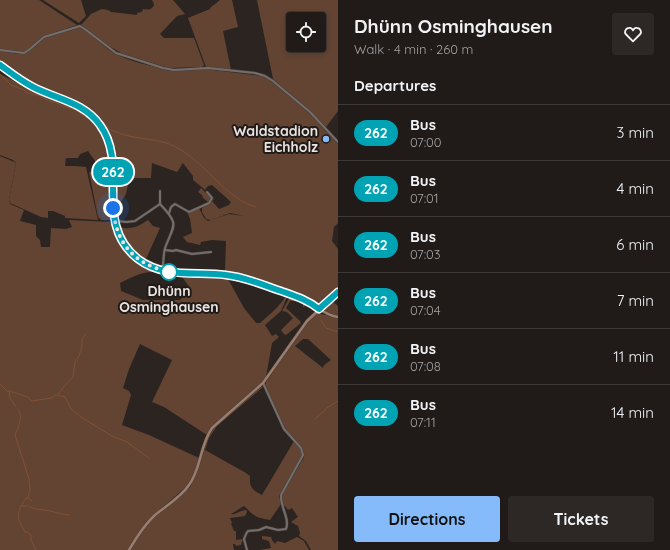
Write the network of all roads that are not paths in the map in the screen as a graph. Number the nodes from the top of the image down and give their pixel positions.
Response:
1 (0, 50) edge
2 (0, 65) edge
3 (338, 142) edge
4 (160, 191) dead end
5 (207, 192) dead end
6 (160, 204) junction
7 (169, 213) junction
8 (114, 221) junction
9 (165, 250) junction
10 (211, 252) dead end
11 (162, 270) junction
12 (338, 292) edge
13 (319, 309) junction
14 (338, 317) edge
15 (263, 383) junction
16 (129, 550) edge
17 (247, 550) edge

1 - 3 street
2 - 8 main road
4 - 6 street
5 - 7 street
6 - 7 street
6 - 8 street
7 - 9 street
8 - 11 main road
9 - 10 street
9 - 11 street
11 - 13 main road
12 - 13 main road
13 - 14 main road
13 - 15 main road
15 - 16 main road
15 - 17 street

